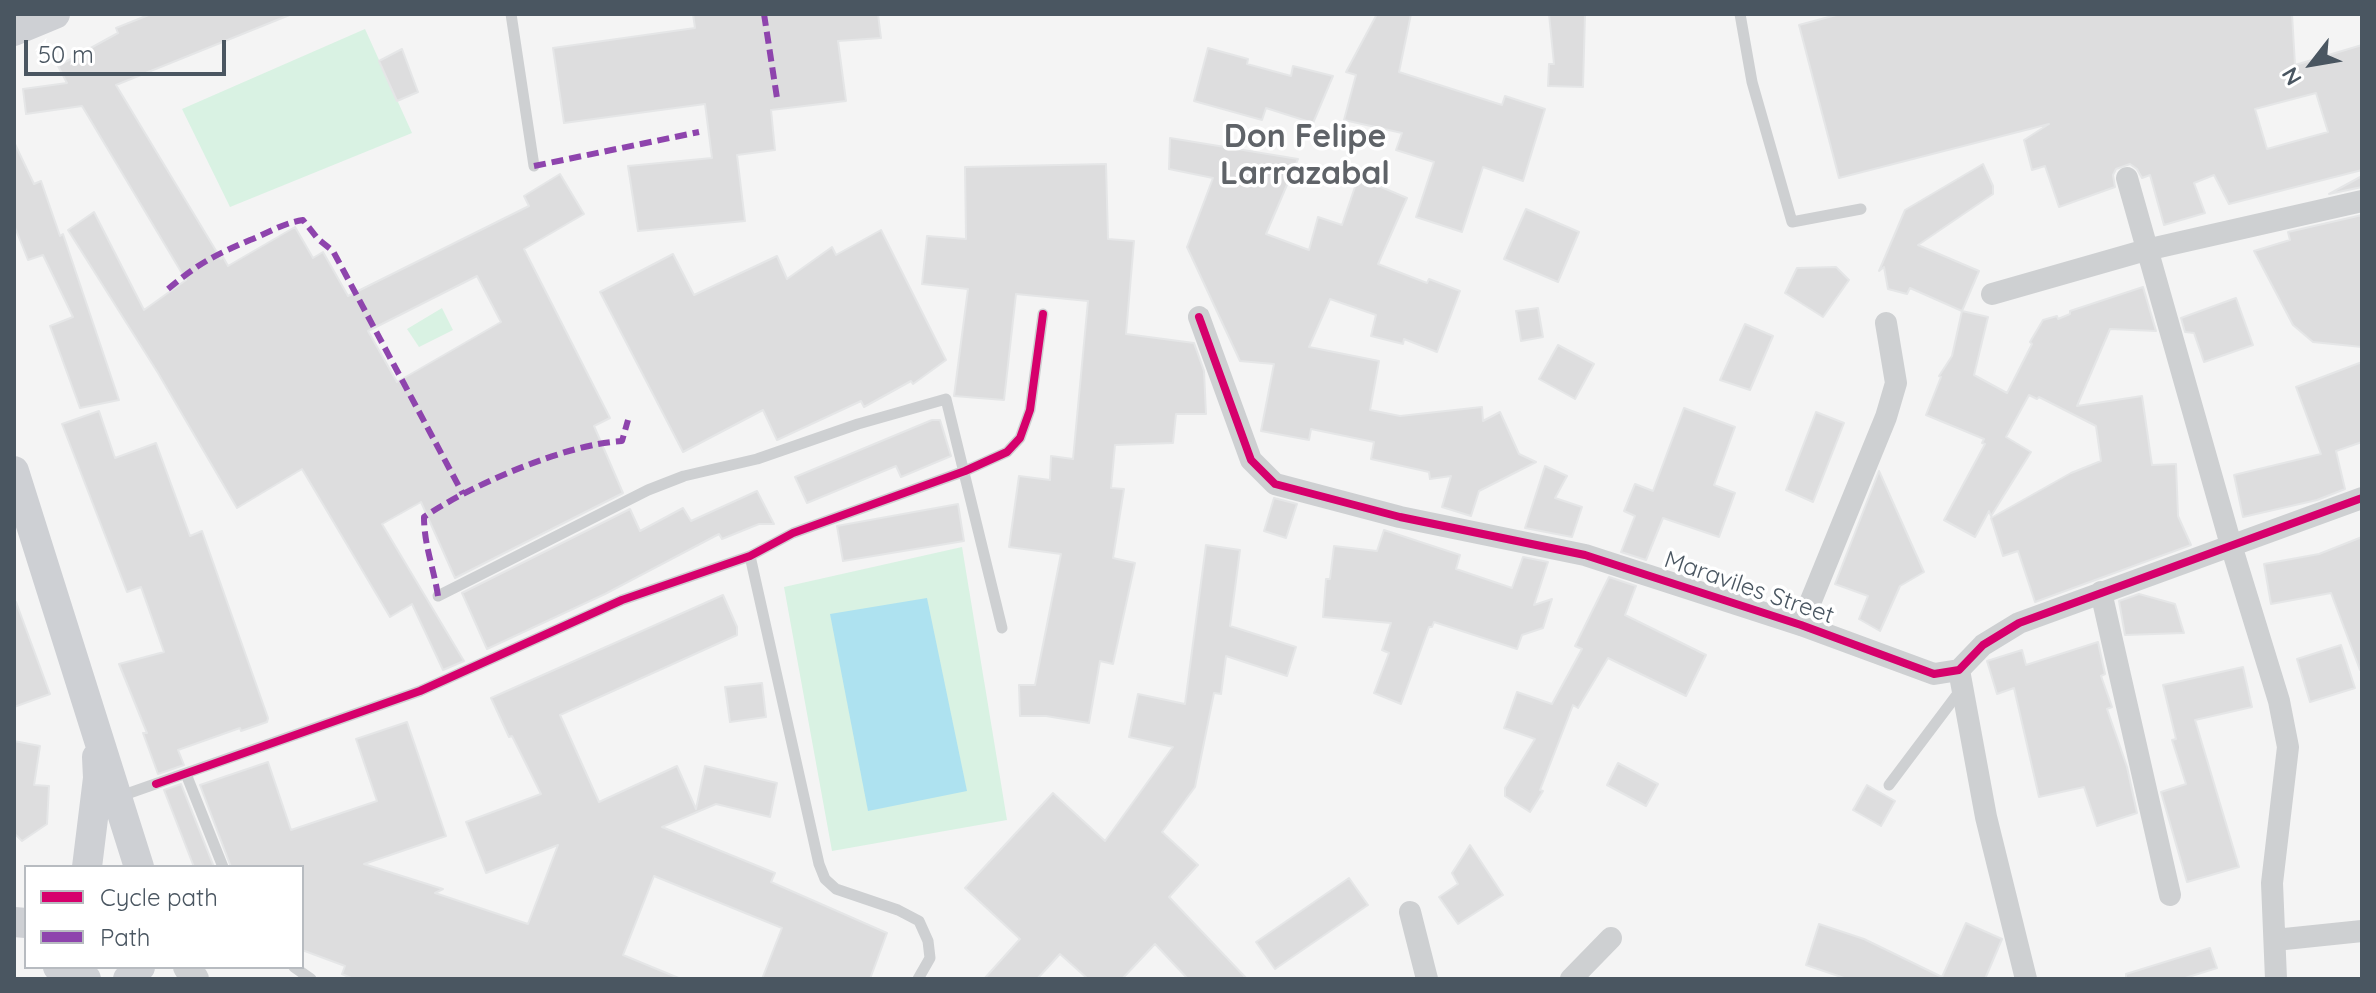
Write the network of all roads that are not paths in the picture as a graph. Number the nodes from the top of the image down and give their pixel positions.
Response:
1 (55, 14) edge
2 (511, 14) edge
3 (1740, 14) edge
4 (16, 31) edge
5 (534, 166) dead end
6 (2127, 178) dead end
7 (2362, 201) edge
8 (1861, 209) dead end
9 (2146, 250) junction
10 (1992, 294) dead end
11 (1043, 314) dead end
12 (1199, 317) dead end
13 (1886, 323) dead end
14 (14, 471) edge
15 (965, 471) junction
16 (2362, 498) edge
17 (2231, 545) junction
18 (750, 556) junction
19 (2101, 592) junction
20 (438, 596) dead end
21 (1801, 625) junction
22 (1002, 628) dead end
23 (1961, 679) junction
24 (97, 731) junction
25 (186, 774) junction
26 (1889, 785) dead end
27 (118, 797) junction
28 (87, 865) edge
29 (138, 865) edge
30 (222, 865) edge
31 (2170, 895) dead end
32 (1410, 912) dead end
33 (2362, 931) edge
34 (1611, 938) dead end
35 (2275, 940) junction
36 (63, 969) edge
37 (87, 979) edge
38 (918, 979) edge
39 (1427, 979) edge
40 (1571, 979) edge
41 (2026, 979) edge
42 (2276, 979) edge

1 - 4 main road
2 - 5 lane
3 - 8 lane
6 - 9 street
7 - 9 street
9 - 10 street
9 - 17 street
11 - 15 lane
12 - 21 street, Maraviles Street
13 - 21 street
14 - 24 main road
15 - 18 lane
15 - 20 lane
15 - 22 lane
16 - 17 street
17 - 19 street
17 - 35 street
18 - 25 lane
18 - 38 lane
19 - 23 street
19 - 31 street
21 - 23 street, Maraviles Street
23 - 26 lane
23 - 41 street
24 - 27 main road
24 - 28 main road
25 - 27 lane
25 - 30 lane
27 - 29 main road
32 - 39 street
33 - 35 street
34 - 40 street
35 - 42 street
36 - 37 main road

